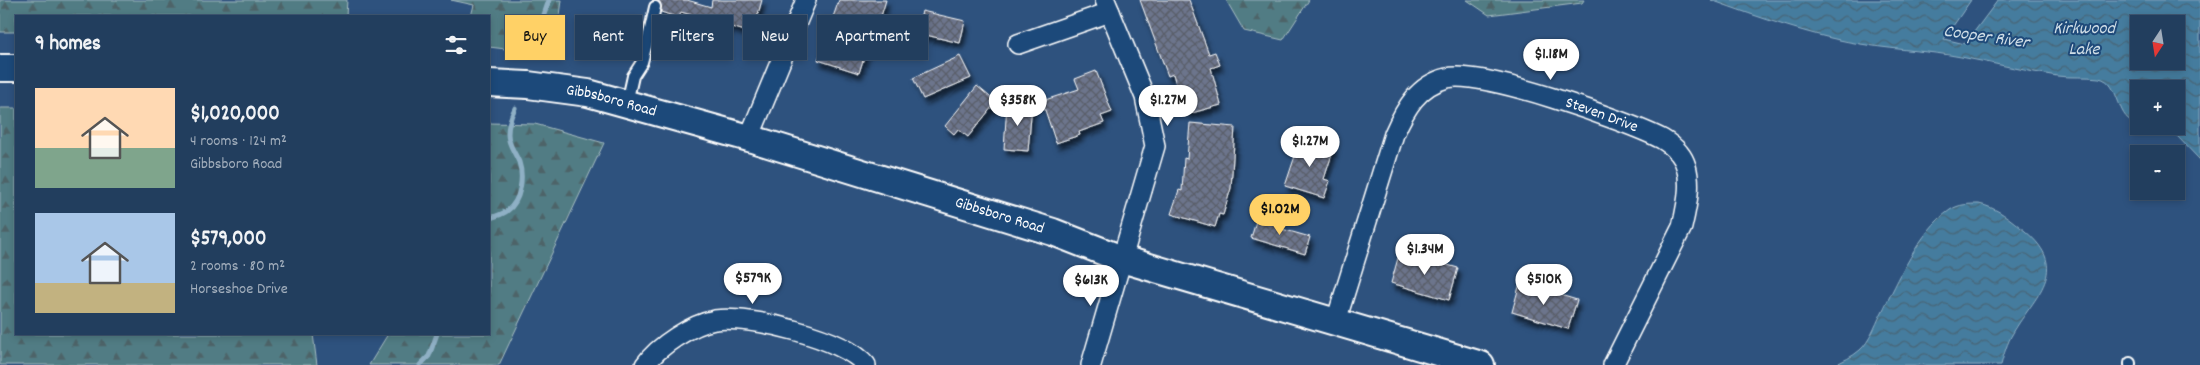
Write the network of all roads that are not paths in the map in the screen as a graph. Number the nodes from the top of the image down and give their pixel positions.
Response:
1 (806, 0) edge
2 (1108, 6) edge
3 (655, 7) dead end
4 (1018, 44) dead end
5 (0, 68) edge
6 (15, 68) edge
7 (500, 84) edge
8 (627, 104) junction
9 (748, 138) junction
10 (1122, 259) junction
11 (1336, 321) junction
12 (645, 365) edge
13 (866, 365) edge
14 (1091, 365) edge
15 (1481, 365) edge
16 (1613, 365) edge

1 - 9 street
2 - 4 street
2 - 10 street
3 - 8 lane
5 - 6 street
7 - 8 street, Gibbsboro Road
8 - 9 street, Gibbsboro Road
9 - 10 street, Gibbsboro Road
10 - 11 street, Gibbsboro Road
10 - 14 street
11 - 15 street, Gibbsboro Road
11 - 16 street, Steven Drive
12 - 13 street

